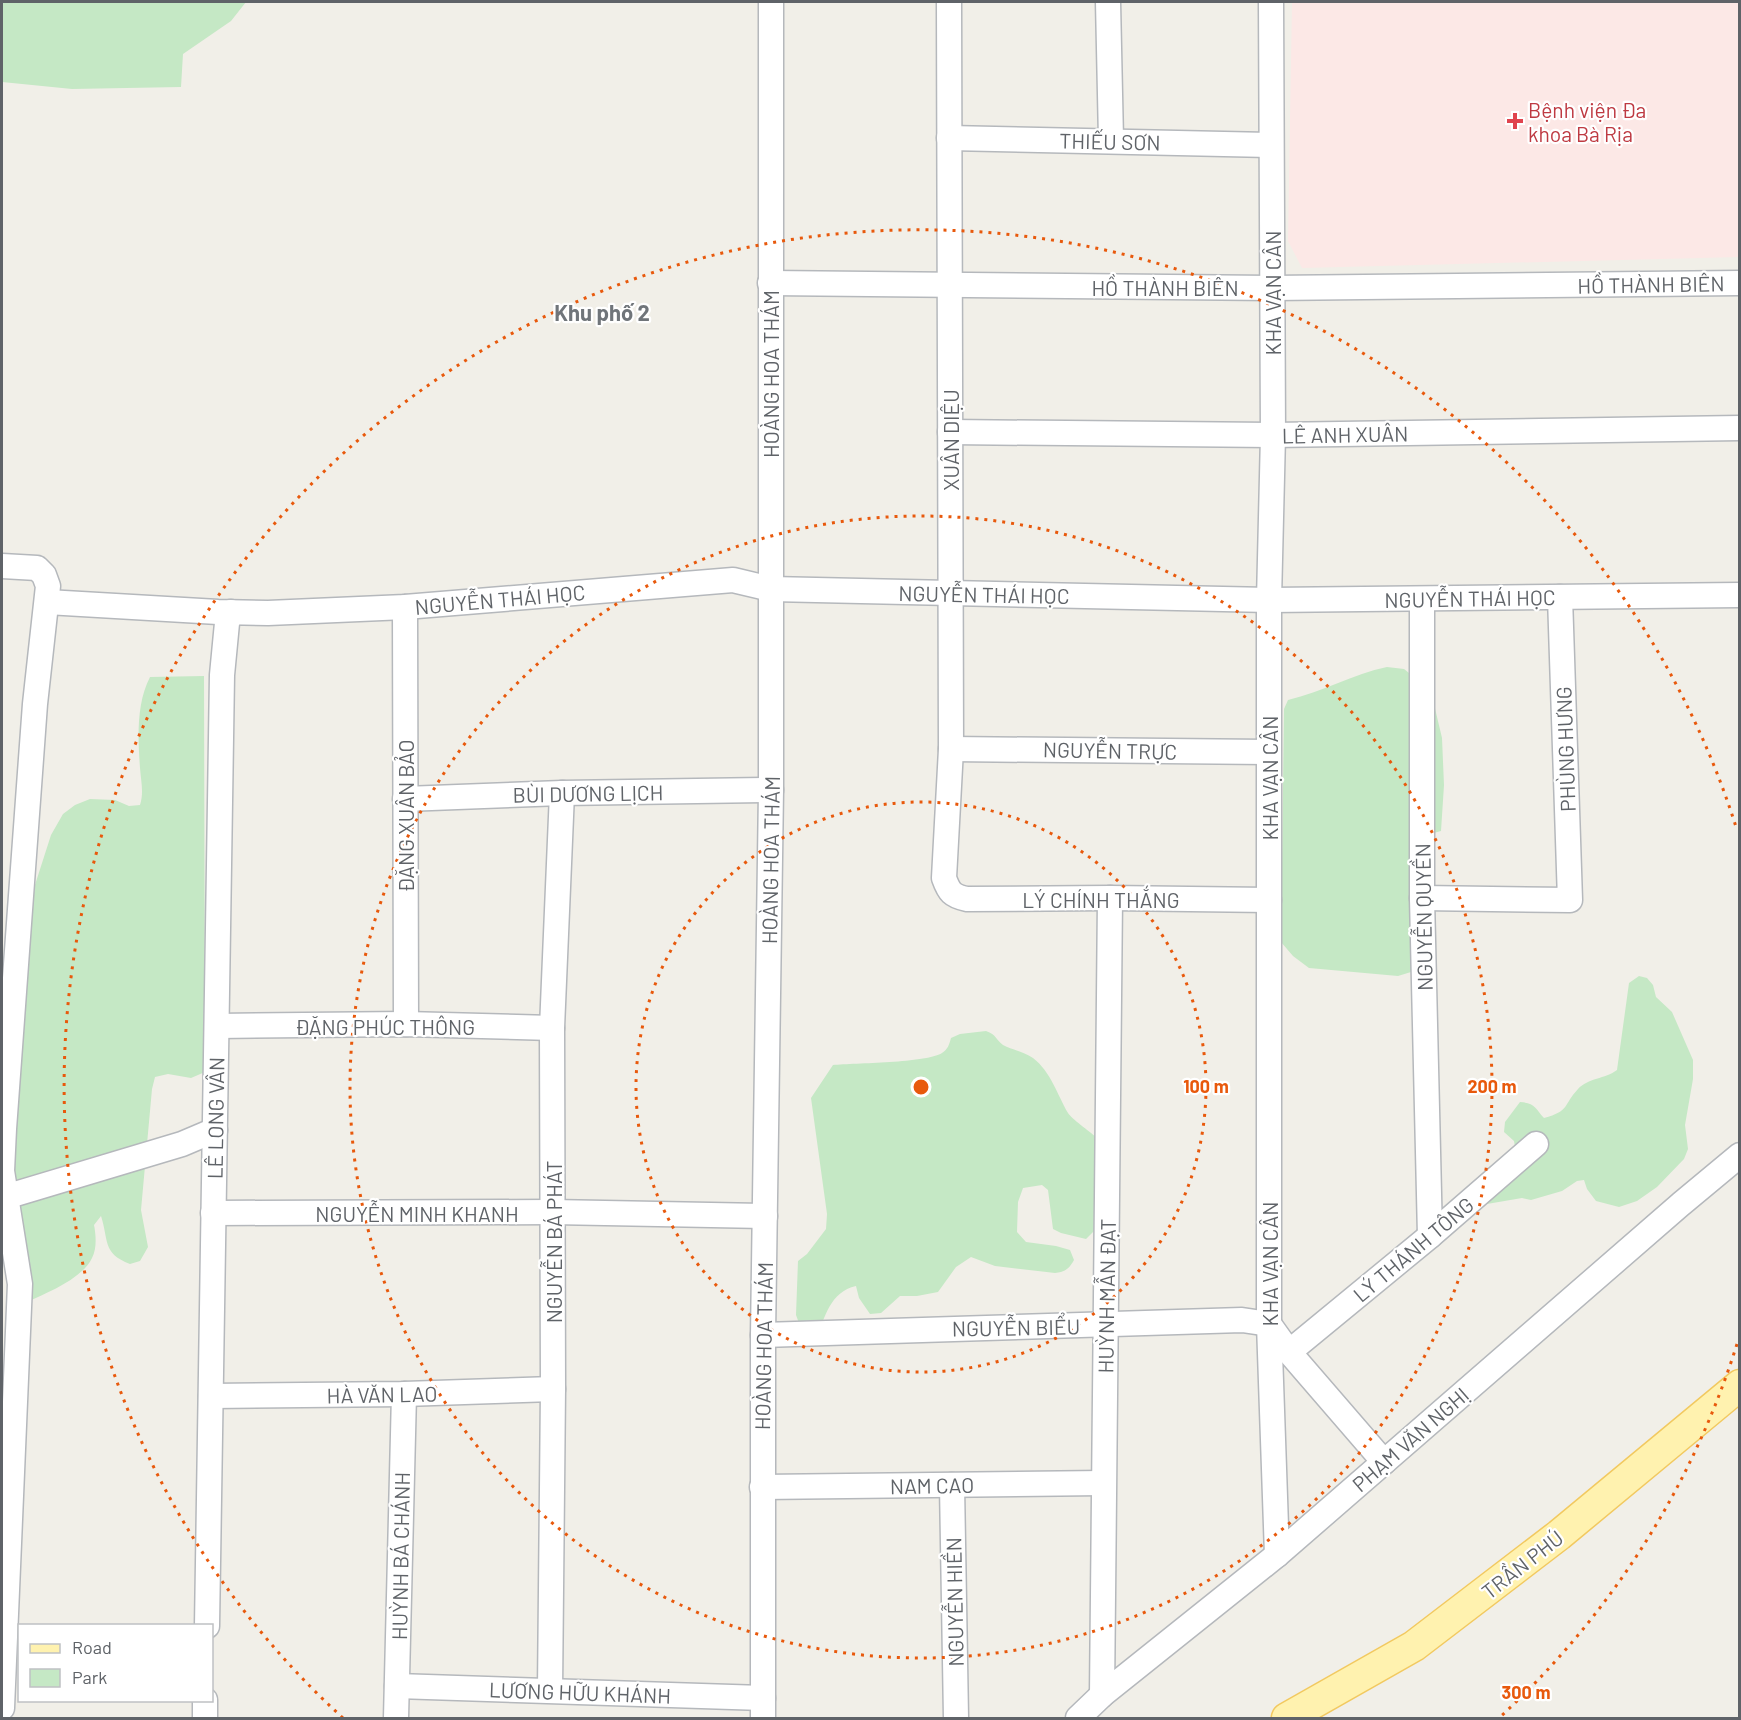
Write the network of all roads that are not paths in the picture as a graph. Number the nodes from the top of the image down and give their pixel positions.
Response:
1 (771, 2) edge
2 (949, 2) edge
3 (1108, 2) edge
4 (1271, 2) edge
5 (950, 138) junction
6 (1111, 140) junction
7 (1270, 145) junction
8 (770, 283) junction
9 (1740, 283) edge
10 (949, 286) junction
11 (1272, 288) junction
12 (1740, 428) edge
13 (950, 432) junction
14 (1273, 435) junction
15 (2, 566) edge
16 (771, 589) junction
17 (950, 593) junction
18 (1740, 595) edge
19 (1560, 597) junction
20 (1422, 599) junction
21 (1269, 600) junction
22 (47, 602) junction
23 (405, 607) junction
24 (231, 612) junction
25 (951, 748) junction
26 (1269, 752) junction
27 (771, 790) junction
28 (562, 793) junction
29 (405, 799) junction
30 (944, 878) joint
31 (1110, 898) junction
32 (1422, 898) junction
33 (1269, 900) junction
34 (406, 1024) junction
35 (217, 1026) junction
36 (552, 1028) junction
37 (215, 1130) junction
38 (1536, 1144) dead end
39 (1740, 1155) edge
40 (4, 1198) edge
41 (552, 1212) junction
42 (213, 1213) junction
43 (765, 1216) junction
44 (1430, 1236) junction
45 (1106, 1324) junction
46 (1269, 1324) junction
47 (763, 1335) junction
48 (1289, 1352) junction
49 (1740, 1385) edge
50 (553, 1389) junction
51 (404, 1394) junction
52 (211, 1396) junction
53 (1384, 1461) junction
54 (1103, 1483) junction
55 (952, 1485) junction
56 (762, 1487) junction
57 (1277, 1556) junction
58 (207, 1624) edge
59 (397, 1686) junction
60 (550, 1690) junction
61 (1102, 1695) junction
62 (205, 1702) edge
63 (2, 1708) edge
64 (763, 1708) edge
65 (205, 1719) edge
66 (396, 1719) edge
67 (956, 1719) edge
68 (1078, 1719) edge
69 (1287, 1719) edge

1 - 8 street, HOÀNG HOA THÁM
2 - 5 street, XUÂN DIỆU
3 - 6 street
4 - 7 street, KHA VẠN CÂN
5 - 6 street, THIẾU SƠN
5 - 10 street, XUÂN DIỆU
6 - 7 street, THIẾU SƠN
7 - 11 street, KHA VẠN CÂN
8 - 10 street, HỒ THÀNH BIÊN
8 - 16 street, HOÀNG HOA THÁM
9 - 11 street, HỒ THÀNH BIÊN
10 - 11 street, HỒ THÀNH BIÊN
10 - 13 street, XUÂN DIỆU
11 - 14 street, KHA VẠN CÂN
12 - 14 street, LÊ ANH XUÂN
13 - 14 street, LÊ ANH XUÂN
13 - 17 street, XUÂN DIỆU
14 - 21 street, KHA VẠN CÂN
15 - 22 street
16 - 17 street, NGUYỄN THÁI HỌC
16 - 23 street, NGUYỄN THÁI HỌC
16 - 27 street, HOÀNG HOA THÁM
17 - 21 street, NGUYỄN THÁI HỌC
17 - 25 street, XUÂN DIỆU
18 - 19 street, NGUYỄN THÁI HỌC
19 - 20 street, NGUYỄN THÁI HỌC
19 - 32 street, PHÙNG HƯNG
20 - 21 street, NGUYỄN THÁI HỌC
20 - 32 street, NGUYỄN QUYỀN
21 - 26 street, KHA VẠN CÂN
22 - 24 street, NGUYỄN THÁI HỌC
22 - 40 street
23 - 24 street, NGUYỄN THÁI HỌC
23 - 29 street, ĐẶNG XUÂN BẢO
24 - 35 street, LÊ LONG VÂN
25 - 26 street, NGUYỄN TRỰC
25 - 30 street, XUÂN DIỆU
26 - 33 street, KHA VẠN CÂN
27 - 28 street, BÙI DƯƠNG LỊCH
27 - 43 street, HOÀNG HOA THÁM
28 - 29 street, BÙI DƯƠNG LỊCH
28 - 36 street, NGUYỄN BÁ PHÁT
29 - 34 street, ĐẶNG XUÂN BẢO
30 - 31 street, LÝ CHÍNH THẮNG
31 - 33 street, LÝ CHÍNH THẮNG
31 - 45 street, HUỲNH MẪN ĐẠT
32 - 44 street, NGUYỄN QUYỀN
33 - 46 street, KHA VẠN CÂN
34 - 35 street, ĐẶNG PHÚC THÔNG
34 - 36 street, ĐẶNG PHÚC THÔNG
35 - 37 street, LÊ LONG VÂN
36 - 41 street, NGUYỄN BÁ PHÁT
37 - 40 street
37 - 42 street, LÊ LONG VÂN
38 - 44 street, LÝ THÁNH TÔNG
39 - 53 street, PHẠM VĂN NGHỊ
40 - 63 street
41 - 42 street, NGUYỄN MINH KHANH
41 - 43 street, NGUYỄN MINH KHANH
41 - 50 street, NGUYỄN BÁ PHÁT
42 - 52 street, LÊ LONG VÂN
43 - 47 street, HOÀNG HOA THÁM
44 - 48 street, LÝ THÁNH TÔNG
45 - 46 street, NGUYỄN BIỂU
45 - 47 street, NGUYỄN BIỂU
45 - 54 street, HUỲNH MẪN ĐẠT
46 - 48 street
46 - 57 street, KHA VẠN CÂN
47 - 56 street, HOÀNG HOA THÁM
48 - 53 street
49 - 69 main road, TRẦN PHÚ
50 - 51 street, HÀ VĂN LAO
50 - 60 street, NGUYỄN BÁ PHÁT
51 - 52 street, HÀ VĂN LAO
51 - 59 street, HUỲNH BÁ CHÁNH
52 - 58 street, LÊ LONG VÂN
53 - 57 street, PHẠM VĂN NGHỊ
54 - 55 street, NAM CAO
54 - 61 street, HUỲNH MẪN ĐẠT
55 - 56 street, NAM CAO
55 - 67 street, NGUYỄN HIỀN
56 - 64 street, HOÀNG HOA THÁM
57 - 61 street, PHẠM VĂN NGHỊ
59 - 60 street, LƯƠNG HỮU KHÁNH
59 - 66 street, HUỲNH BÁ CHÁNH
60 - 64 street, LƯƠNG HỮU KHÁNH
61 - 68 street, PHẠM VĂN NGHỊ
62 - 65 street

